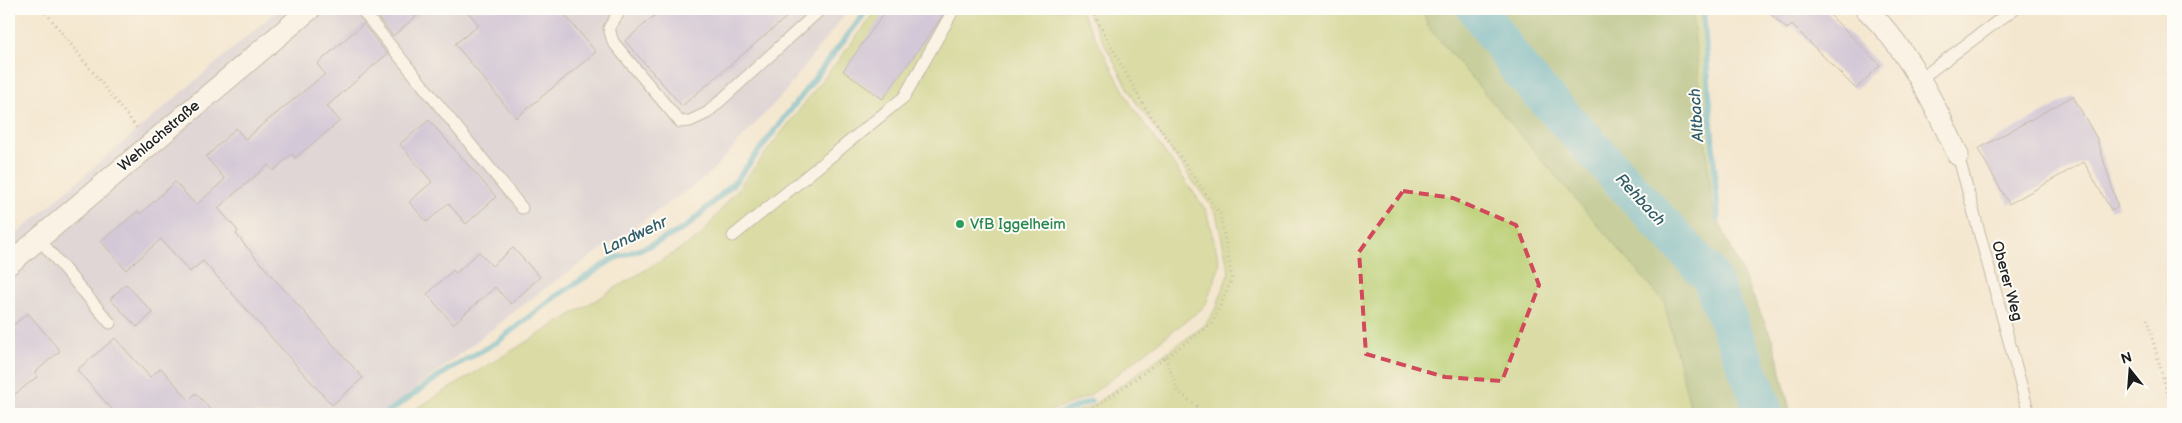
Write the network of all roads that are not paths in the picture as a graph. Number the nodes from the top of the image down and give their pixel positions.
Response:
1 (310, 9) edge
2 (361, 9) edge
3 (620, 9) edge
4 (821, 9) edge
5 (954, 9) edge
6 (1868, 9) edge
7 (2014, 9) edge
8 (1920, 79) junction
9 (1958, 155) joint
10 (522, 208) dead end
11 (733, 236) dead end
12 (39, 238) junction
13 (9, 264) edge
14 (110, 323) dead end
15 (2029, 414) edge

1 - 12 street, Wehlachstraße
2 - 10 lane
3 - 4 lane
5 - 11 lane
6 - 8 street
7 - 8 lane
8 - 9 street
9 - 15 lane, Oberer Weg
12 - 13 street, Wehlachstraße
12 - 14 lane

